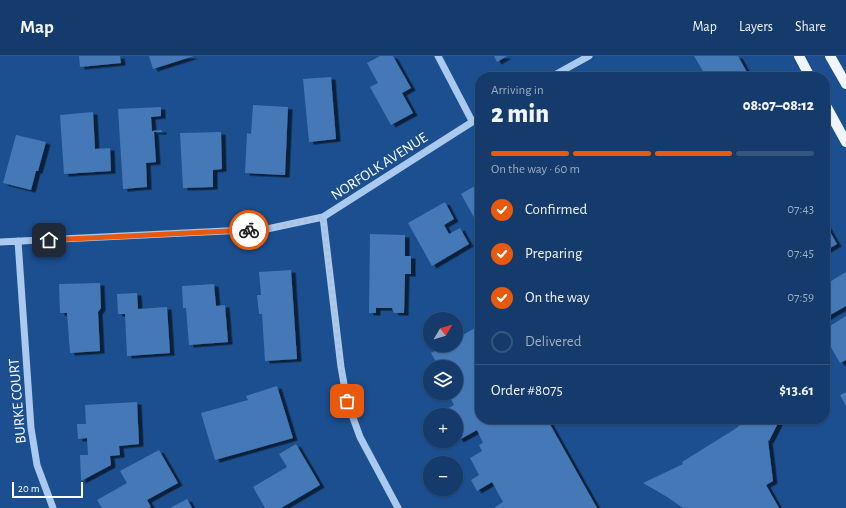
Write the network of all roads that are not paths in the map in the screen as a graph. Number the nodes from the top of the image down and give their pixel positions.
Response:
1 (438, 56) edge
2 (589, 56) edge
3 (799, 56) edge
4 (830, 56) edge
5 (561, 72) edge
6 (807, 72) edge
7 (846, 84) edge
8 (830, 113) edge
9 (475, 120) edge
10 (472, 121) junction
11 (846, 142) edge
12 (323, 217) junction
13 (18, 241) junction
14 (0, 242) edge
15 (53, 508) edge
16 (398, 508) edge

1 - 10 street
2 - 5 street
3 - 6 main road
4 - 7 main road
8 - 11 main road
9 - 10 street, NORFOLK AVENUE
10 - 12 street, NORFOLK AVENUE
12 - 13 street, NORFOLK AVENUE
12 - 16 street
13 - 14 street, NORFOLK AVENUE
13 - 15 street, BURKE COURT

